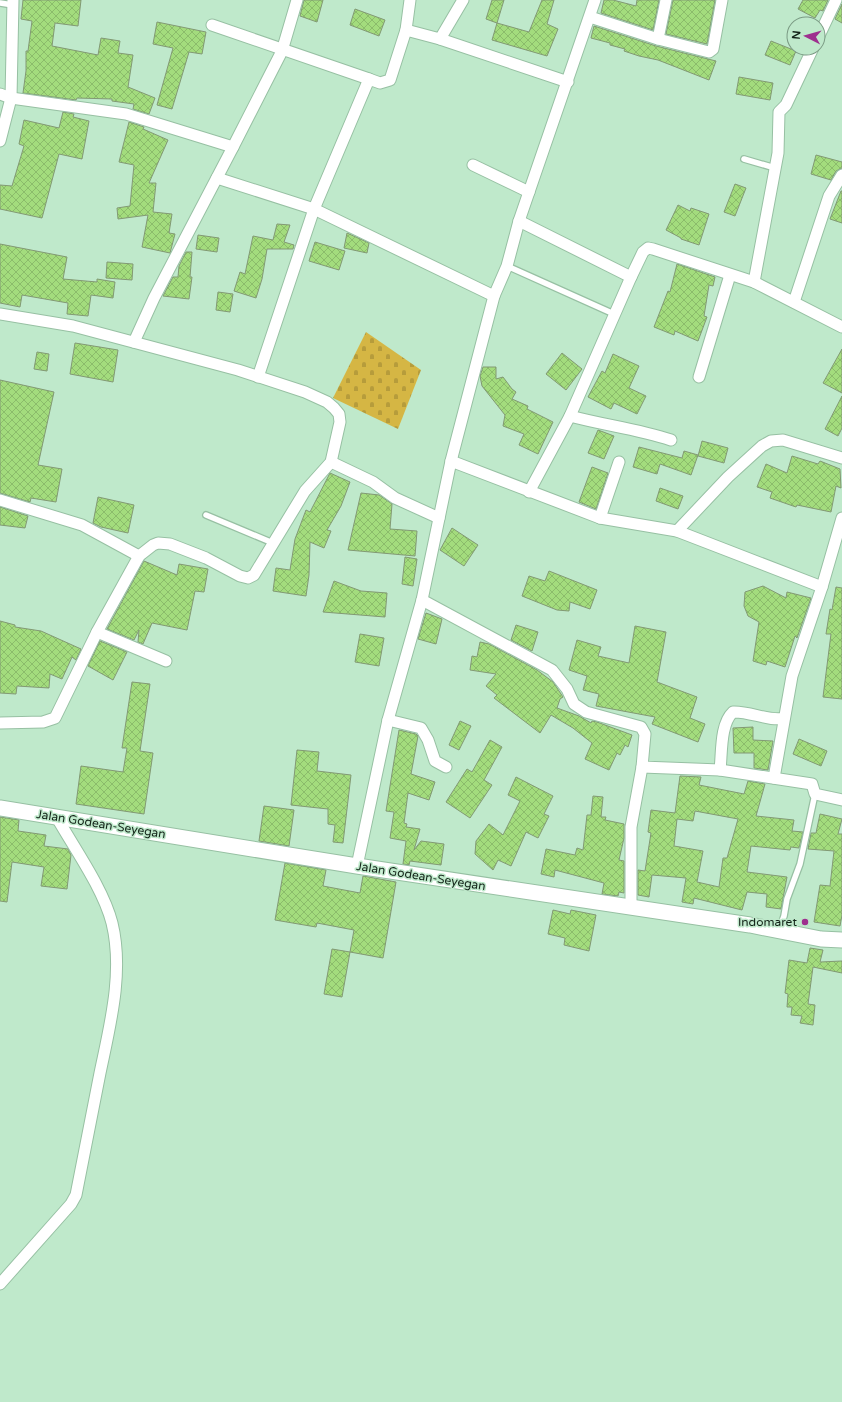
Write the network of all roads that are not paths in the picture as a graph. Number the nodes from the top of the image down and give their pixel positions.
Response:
1 (297, 0) edge
2 (410, 0) edge
3 (463, 0) edge
4 (595, 0) edge
5 (666, 0) edge
6 (722, 0) edge
7 (836, 0) edge
8 (13, 2) edge
9 (0, 3) edge
10 (590, 17) junction
11 (826, 21) edge
12 (212, 26) dead end
13 (406, 30) junction
14 (440, 39) junction
15 (658, 39) junction
16 (282, 51) junction
17 (809, 56) edge
18 (369, 79) junction
19 (568, 82) junction
20 (0, 94) edge
21 (11, 98) junction
22 (0, 141) edge
23 (233, 147) junction
24 (744, 159) dead end
25 (473, 166) dead end
26 (775, 168) junction
27 (842, 175) edge
28 (217, 178) junction
29 (529, 192) junction
30 (314, 210) junction
31 (519, 222) junction
32 (507, 266) junction
33 (730, 275) junction
34 (631, 277) junction
35 (754, 282) junction
36 (494, 296) junction
37 (794, 302) junction
38 (0, 314) edge
39 (614, 314) junction
40 (842, 327) edge
41 (134, 342) junction
42 (258, 377) junction
43 (699, 377) dead end
44 (570, 416) junction
45 (671, 440) dead end
46 (842, 458) edge
47 (331, 462) junction
48 (451, 462) junction
49 (619, 462) dead end
50 (528, 492) junction
51 (0, 500) edge
52 (206, 515) dead end
53 (439, 518) junction
54 (600, 518) junction
55 (842, 518) edge
56 (678, 531) junction
57 (272, 543) junction
58 (139, 556) junction
59 (822, 587) junction
60 (422, 600) junction
61 (97, 632) junction
62 (166, 661) dead end
63 (784, 718) junction
64 (388, 720) junction
65 (0, 723) edge
66 (446, 767) dead end
67 (642, 767) junction
68 (720, 770) junction
69 (774, 778) junction
70 (815, 794) junction
71 (842, 800) edge
72 (0, 808) edge
73 (56, 816) junction
74 (357, 866) junction
75 (631, 907) junction
76 (779, 931) junction
77 (842, 940) edge
78 (0, 1284) edge

1 - 16 street
2 - 13 street
3 - 14 street
4 - 10 street
5 - 15 street
6 - 15 street
7 - 11 street
8 - 9 lane
8 - 21 street
10 - 15 street
10 - 19 street
12 - 16 street
13 - 14 street
13 - 18 street
14 - 19 street
16 - 18 street
16 - 23 street
17 - 26 street
18 - 30 street
19 - 29 street
20 - 21 street
21 - 22 street
21 - 23 street
23 - 28 street
24 - 26 lane
25 - 29 street
26 - 35 street
27 - 37 street
28 - 30 street
28 - 41 street
29 - 31 street
30 - 36 street
30 - 42 street
31 - 32 street
31 - 34 street
32 - 36 street
32 - 39 lane
33 - 34 street
33 - 35 street
33 - 43 street
34 - 39 street
35 - 37 street
36 - 48 street
37 - 40 street
38 - 41 street
39 - 44 street
41 - 42 street
42 - 47 street
44 - 45 street
44 - 50 street
46 - 56 street
47 - 53 street
47 - 57 street
48 - 50 street
48 - 53 street
49 - 54 street
50 - 54 street
51 - 58 street
52 - 57 lane
53 - 60 street
54 - 56 street
55 - 59 street
56 - 59 street
57 - 58 street
58 - 61 street
59 - 63 street
60 - 64 street
60 - 67 street
61 - 62 street
61 - 65 street
63 - 68 street
63 - 69 street
64 - 66 street
64 - 74 street
67 - 68 street
67 - 75 street
68 - 69 street
69 - 70 street
70 - 71 street
70 - 76 lane
72 - 73 main road, Jalan Godean-Seyegan
73 - 74 main road, Jalan Godean-Seyegan
73 - 78 street
74 - 75 main road, Jalan Godean-Seyegan
75 - 76 main road, Jalan Godean-Seyegan
76 - 77 main road, Jalan Godean-Seyegan

